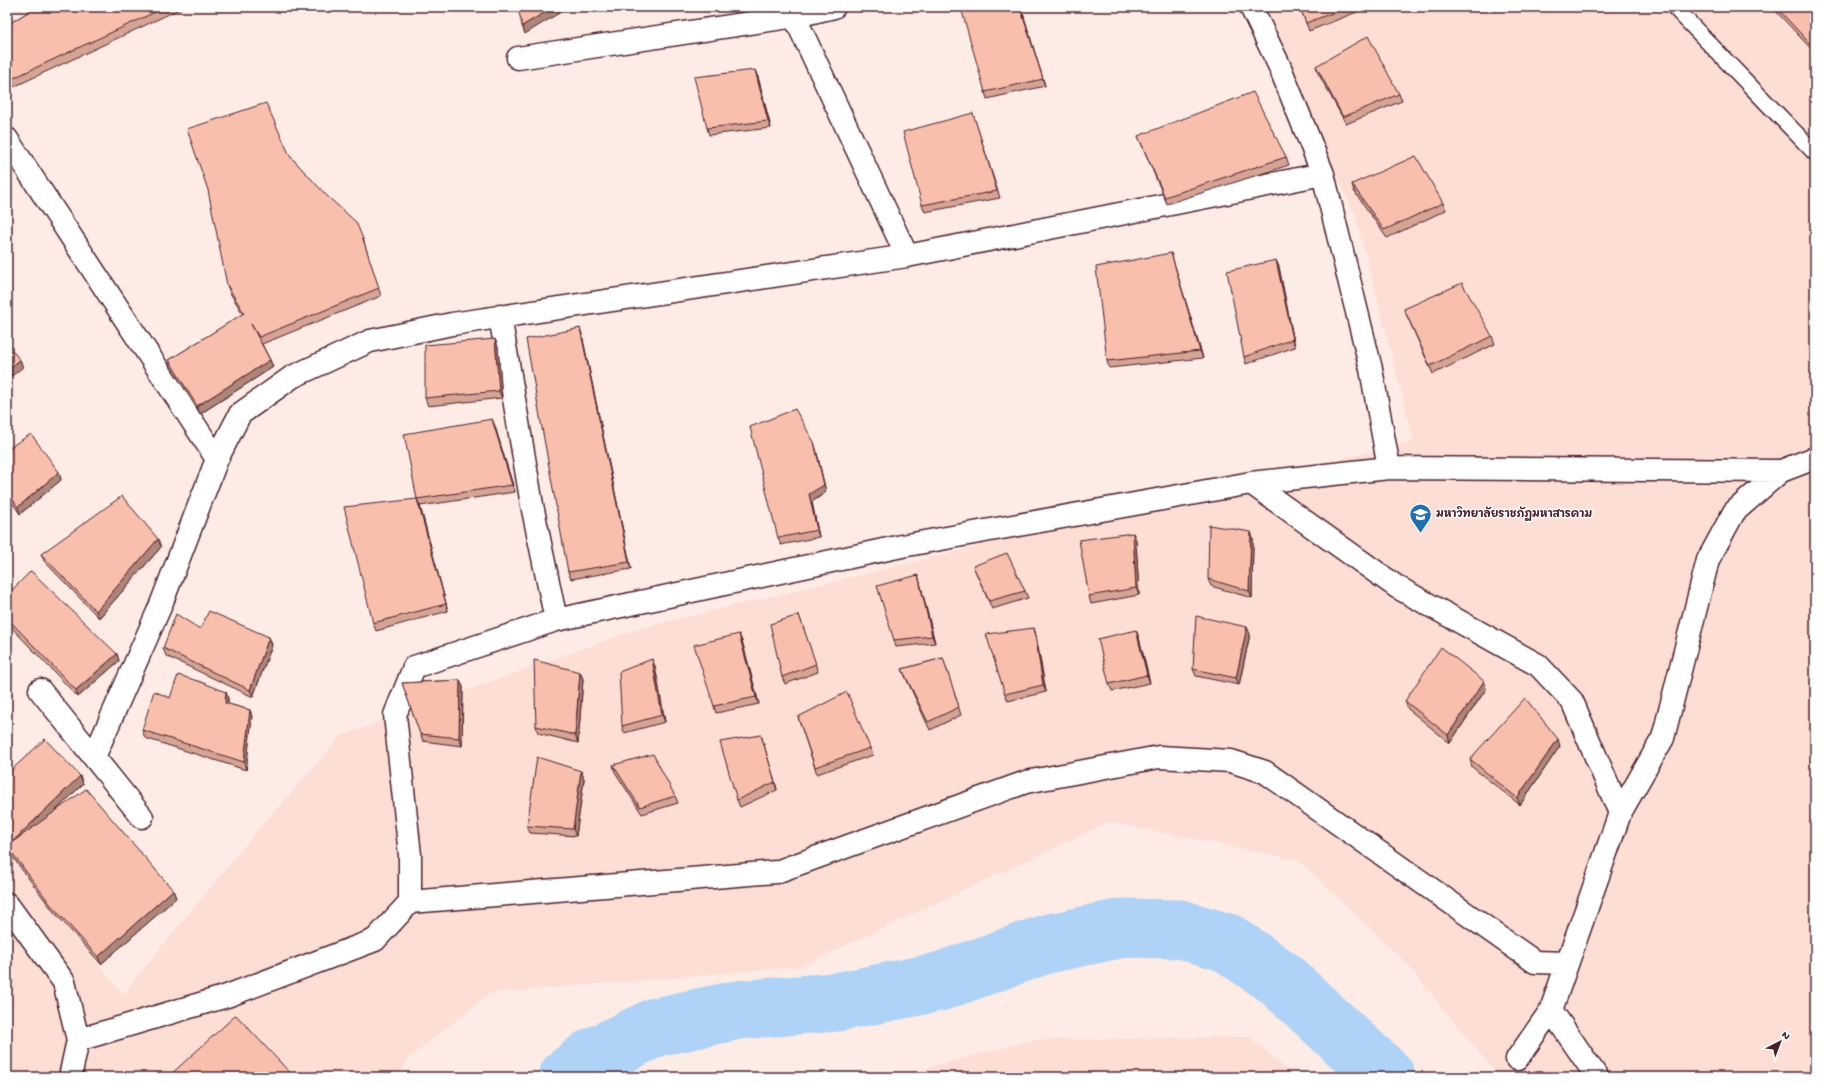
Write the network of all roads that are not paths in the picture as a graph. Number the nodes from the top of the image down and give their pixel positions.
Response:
1 (834, 7) edge
2 (1251, 7) edge
3 (1674, 7) edge
4 (793, 12) edge
5 (518, 58) dead end
6 (7, 139) edge
7 (1815, 153) edge
8 (1324, 174) junction
9 (907, 256) junction
10 (500, 316) junction
11 (1815, 458) edge
12 (217, 459) junction
13 (1389, 468) junction
14 (1781, 472) junction
15 (1251, 483) junction
16 (556, 620) junction
17 (40, 690) dead end
18 (94, 757) junction
19 (1620, 813) junction
20 (142, 817) dead end
21 (410, 902) junction
22 (7, 904) edge
23 (1566, 963) junction
24 (1552, 1010) junction
25 (78, 1040) junction
26 (1517, 1059) dead end
27 (70, 1077) edge
28 (1597, 1077) edge

1 - 4 street
2 - 8 street
3 - 7 lane
4 - 5 street
4 - 9 street
6 - 12 street
8 - 9 street
8 - 13 street
9 - 10 street
10 - 12 street
10 - 16 street
11 - 14 street
12 - 18 street
13 - 14 street
13 - 15 street
14 - 19 street
15 - 16 street
15 - 19 street
16 - 21 street
17 - 18 street
18 - 20 street
19 - 23 street
21 - 23 street
21 - 25 street
22 - 25 street
23 - 24 street
24 - 26 street
24 - 28 street
25 - 27 street

